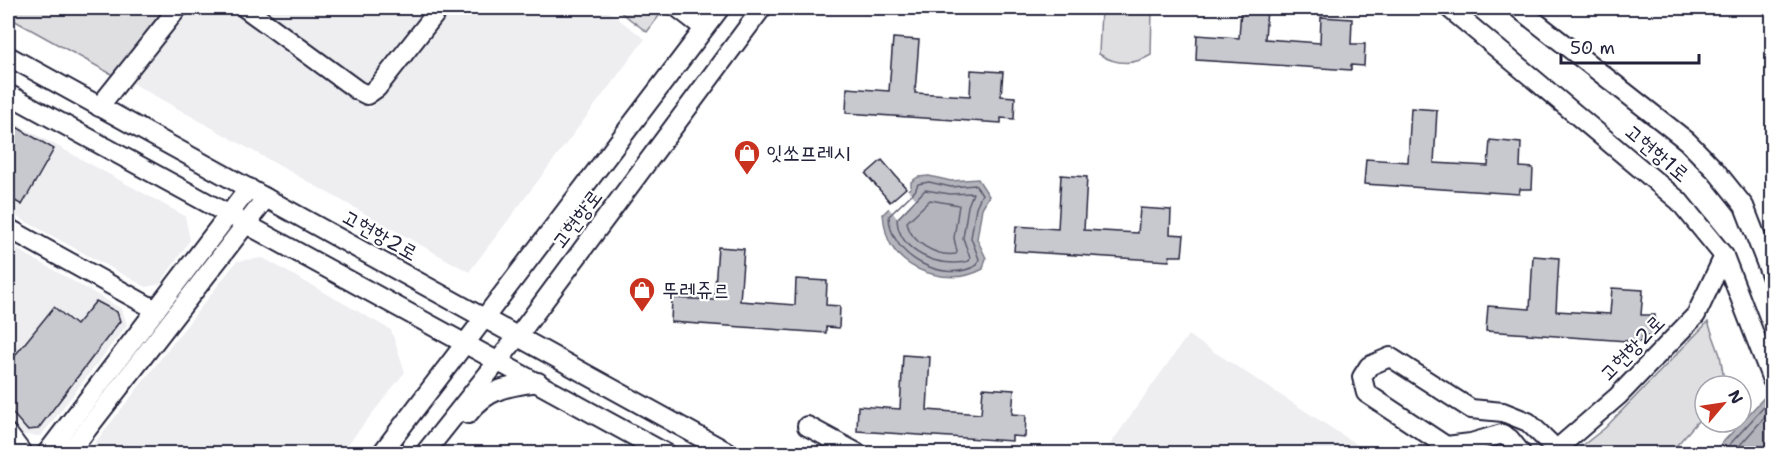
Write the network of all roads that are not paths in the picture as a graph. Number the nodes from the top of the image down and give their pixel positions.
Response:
1 (178, 8) edge
2 (245, 8) edge
3 (440, 8) edge
4 (678, 8) edge
5 (720, 8) edge
6 (762, 8) edge
7 (1449, 8) edge
8 (1518, 8) edge
9 (704, 28) junction
10 (8, 57) edge
11 (8, 94) edge
12 (99, 107) junction
13 (249, 189) junction
14 (266, 198) junction
15 (230, 215) junction
16 (246, 223) junction
17 (8, 228) edge
18 (1724, 256) junction
19 (1773, 278) edge
20 (156, 310) junction
21 (484, 318) junction
22 (518, 336) junction
23 (464, 344) junction
24 (498, 362) junction
25 (1773, 380) edge
26 (538, 382) junction
27 (807, 426) dead end
28 (8, 434) edge
29 (1553, 451) edge
30 (23, 453) edge
31 (46, 453) edge
32 (68, 453) edge
33 (381, 453) edge
34 (424, 453) edge
35 (438, 453) edge
36 (667, 453) edge
37 (731, 453) edge
38 (860, 453) edge
39 (1522, 453) edge

1 - 12 street
2 - 3 street
4 - 9 street
5 - 9 street, 고현항로
6 - 22 street, 고현항로
7 - 18 street, 고현항1로
8 - 19 street, 고현항1로
9 - 21 street, 고현항로
10 - 12 street, 고현항2로
11 - 15 street
12 - 13 street, 고현항2로
13 - 14 street, 고현항2로
13 - 15 street
14 - 16 street
14 - 21 street, 고현항2로
15 - 16 street
15 - 20 street
16 - 23 street
16 - 32 street
17 - 20 street
18 - 25 street, 고현항1로
18 - 29 street, 고현항2로
20 - 31 street
21 - 22 street, 고현항2로
21 - 23 street, 고현항로
22 - 24 street, 고현항로
22 - 37 street, 고현항2로
23 - 24 street
23 - 33 street, 고현항로
24 - 26 street
24 - 34 street, 고현항로
26 - 35 street
26 - 36 street
27 - 38 street
28 - 30 street
29 - 39 street

